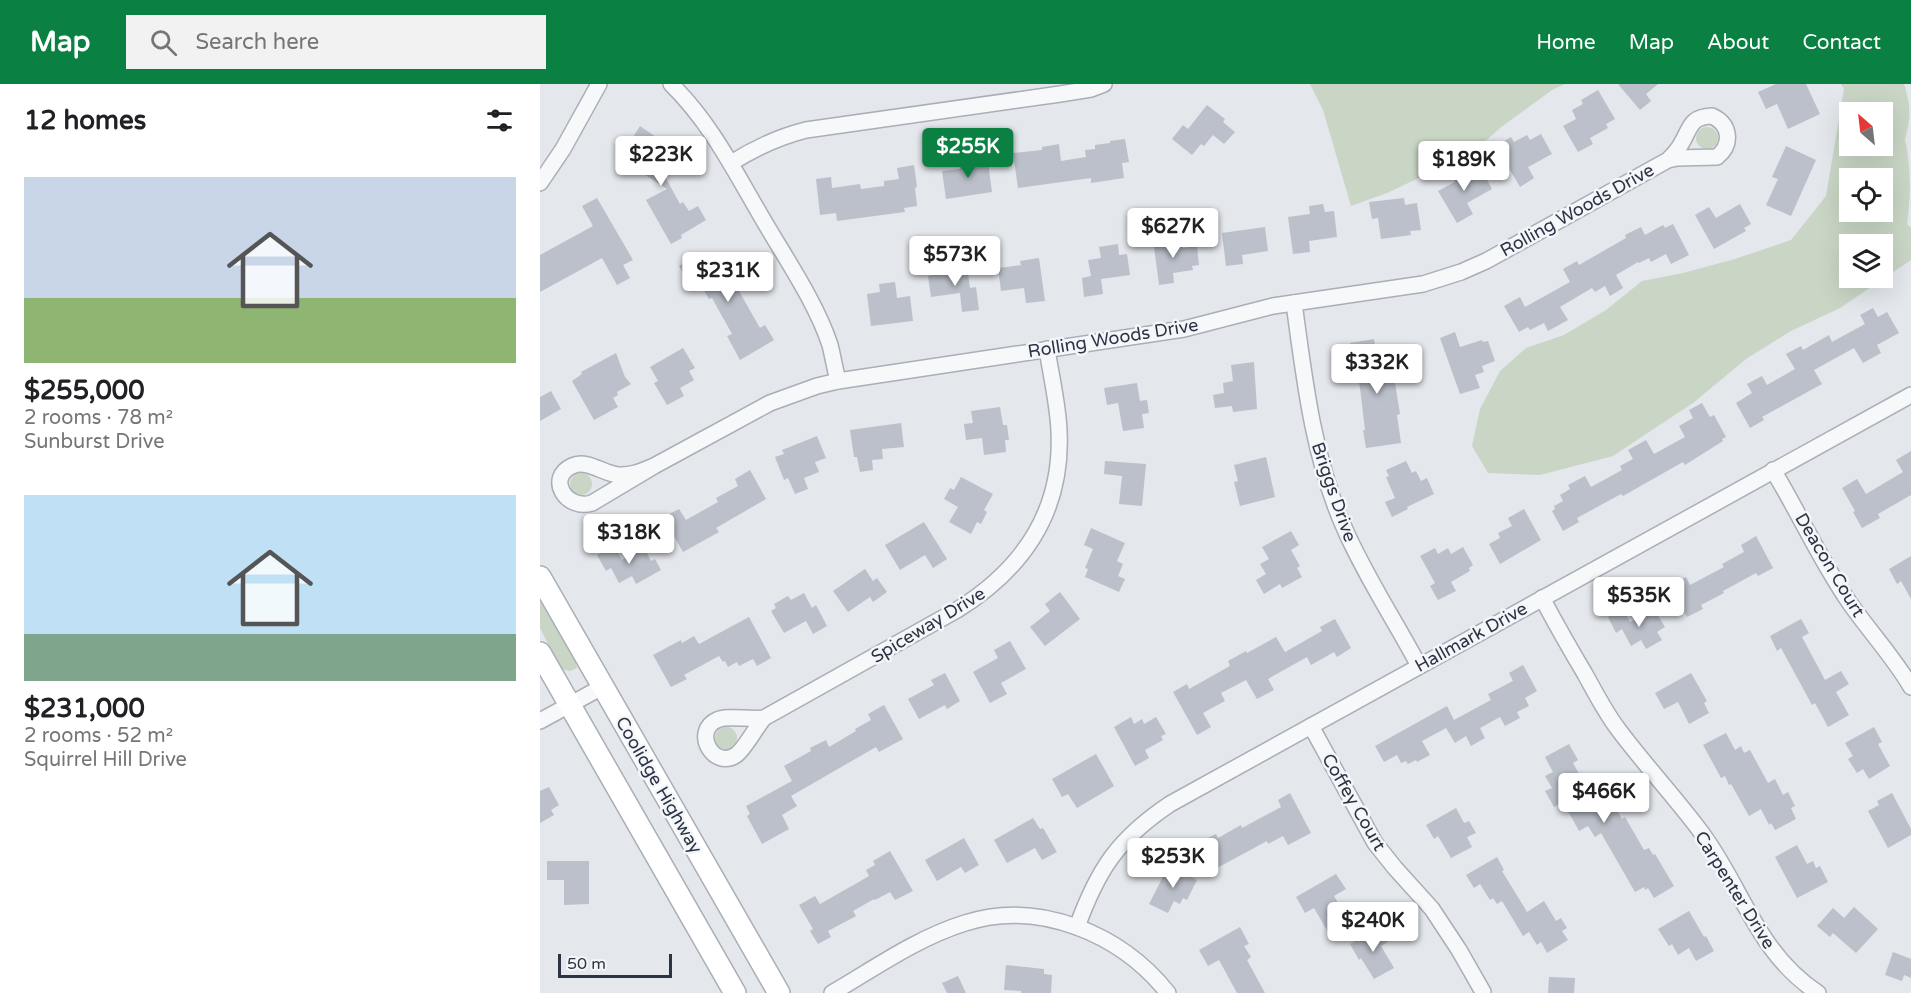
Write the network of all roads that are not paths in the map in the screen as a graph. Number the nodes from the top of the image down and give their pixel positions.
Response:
1 (598, 84) edge
2 (671, 84) edge
3 (1104, 84) edge
4 (1668, 160) dead end
5 (730, 163) junction
6 (540, 183) edge
7 (1294, 303) junction
8 (1047, 349) junction
9 (838, 381) junction
10 (1911, 395) edge
11 (654, 466) junction
12 (1773, 470) junction
13 (540, 577) edge
14 (1542, 598) junction
15 (540, 653) edge
16 (1419, 666) junction
17 (602, 687) junction
18 (1911, 687) edge
19 (569, 705) junction
20 (764, 718) dead end
21 (540, 721) edge
22 (1311, 726) junction
23 (1077, 927) junction
24 (1799, 988) edge
25 (1483, 992) edge
26 (735, 993) edge
27 (779, 993) edge
28 (832, 993) edge
29 (1168, 993) edge
30 (1818, 993) edge

1 - 6 street
2 - 5 street
3 - 5 street
4 - 7 street, Rolling Woods Drive
5 - 9 street
7 - 8 street, Rolling Woods Drive
7 - 16 street, Briggs Drive
8 - 9 street, Rolling Woods Drive
8 - 20 street, Spiceway Drive
9 - 11 street, Rolling Woods Drive
10 - 12 street, Hallmark Drive
11 - 11 street, Rolling Woods Drive
12 - 14 street, Hallmark Drive
12 - 18 street, Deacon Court
13 - 17 main road, Coolidge Highway
14 - 16 street, Hallmark Drive
14 - 24 street, Carpenter Drive
15 - 19 main road, Coolidge Highway
16 - 22 street, Hallmark Drive
17 - 19 street
17 - 27 main road, Coolidge Highway
19 - 21 street
19 - 26 main road, Coolidge Highway
22 - 23 street, Hallmark Drive
22 - 25 street, Coffey Court
23 - 28 street
23 - 29 street
24 - 30 street, Carpenter Drive

